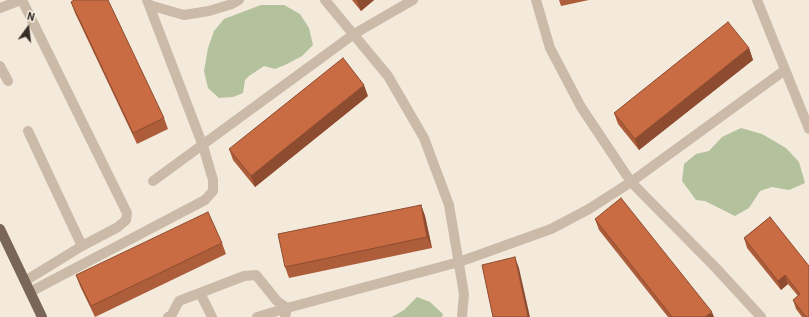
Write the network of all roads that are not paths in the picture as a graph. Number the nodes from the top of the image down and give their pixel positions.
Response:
1 (22, 0) edge
2 (239, 0) edge
3 (325, 0) edge
4 (413, 0) edge
5 (536, 0) edge
6 (757, 0) edge
7 (148, 2) edge
8 (0, 8) edge
9 (354, 34) junction
10 (0, 66) edge
11 (785, 70) junction
12 (8, 81) dead end
13 (809, 129) edge
14 (28, 131) dead end
15 (203, 146) junction
16 (153, 181) dead end
17 (632, 182) junction
18 (0, 229) edge
19 (82, 246) junction
20 (459, 262) junction
21 (25, 281) junction
22 (30, 292) junction
23 (200, 293) junction
24 (286, 312) edge
25 (42, 317) edge
26 (170, 317) edge
27 (212, 317) edge
28 (257, 317) edge
29 (462, 317) edge
30 (761, 317) edge

1 - 8 lane
1 - 19 lane
2 - 7 lane
3 - 9 lane
4 - 9 lane
5 - 17 lane
6 - 11 lane
7 - 15 lane
9 - 15 lane
9 - 20 lane
10 - 12 lane
11 - 13 lane
11 - 17 lane
14 - 19 lane
15 - 16 lane
15 - 22 lane
17 - 20 lane
17 - 30 lane
18 - 21 main road
19 - 21 lane
20 - 24 lane
20 - 29 lane
21 - 22 main road
22 - 25 main road
23 - 24 lane
23 - 26 lane
23 - 27 lane
24 - 28 lane

